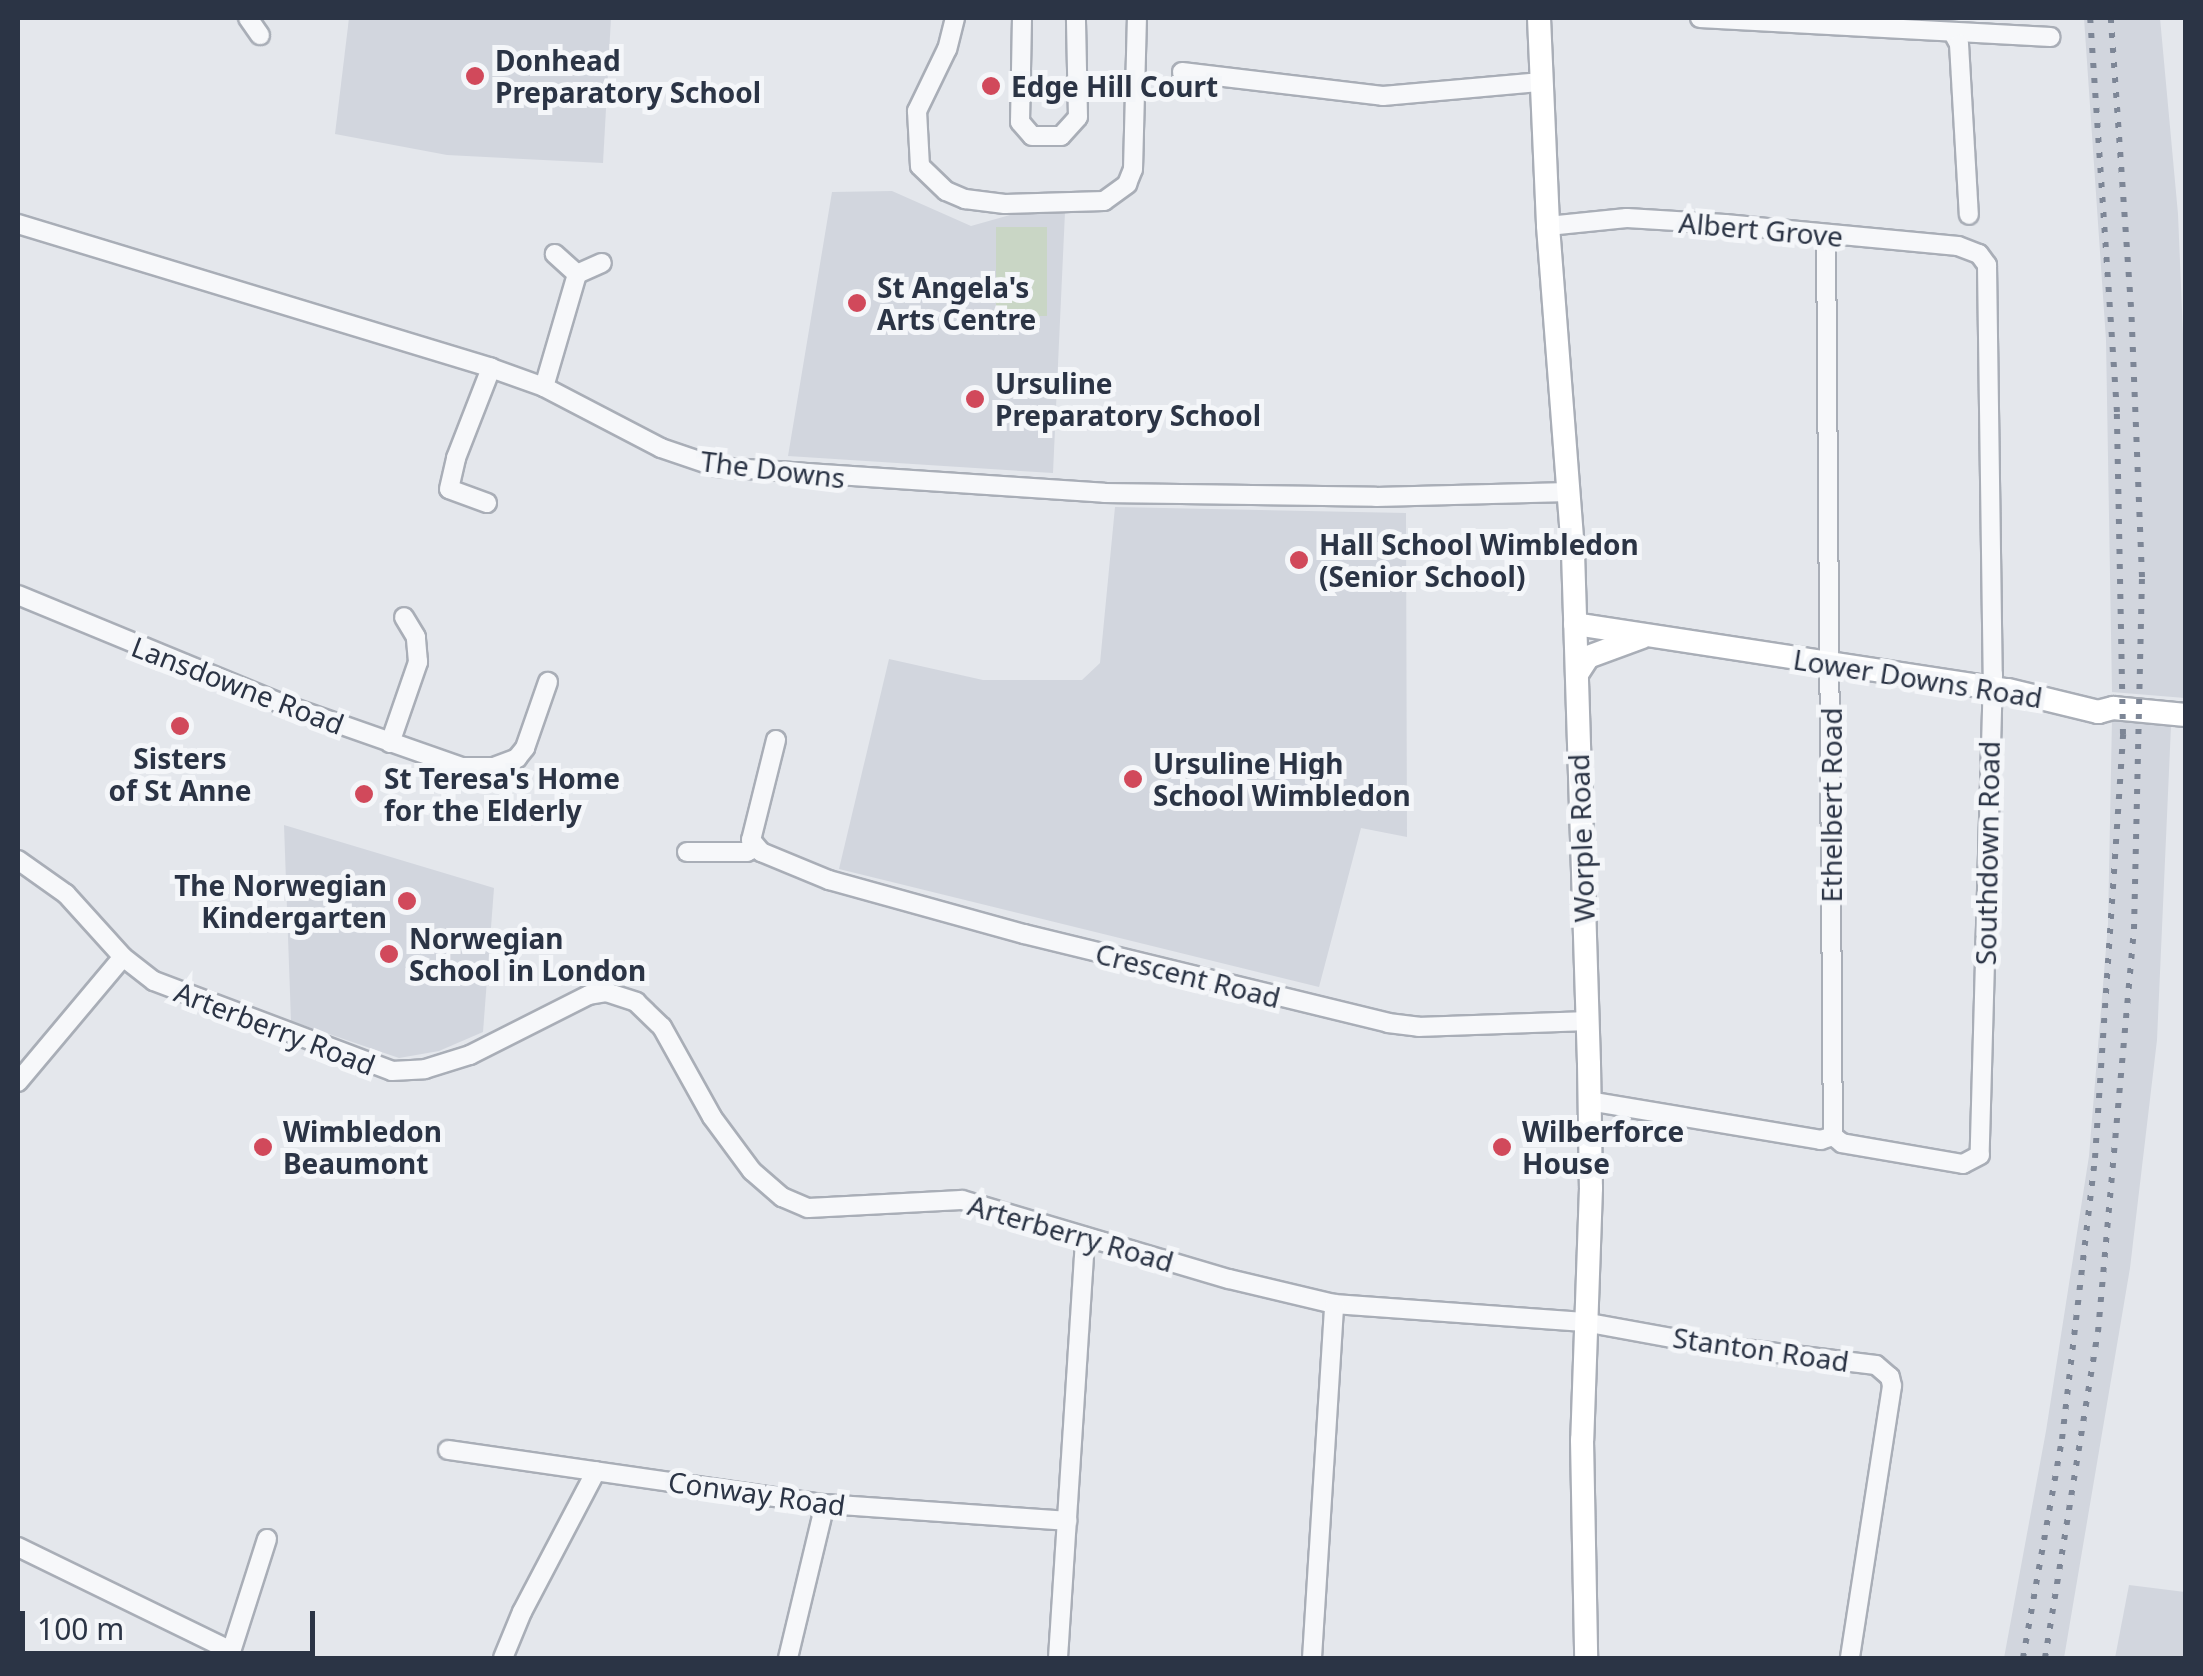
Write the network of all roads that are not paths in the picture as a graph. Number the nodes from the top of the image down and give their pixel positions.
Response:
1 (248, 18) edge
2 (954, 18) edge
3 (1022, 18) edge
4 (1076, 18) edge
5 (1137, 18) edge
6 (1539, 18) edge
7 (1700, 18) edge
8 (1954, 34) junction
9 (260, 35) dead end
10 (2050, 37) dead end
11 (1182, 72) dead end
12 (1542, 82) junction
13 (1969, 215) dead end
14 (18, 224) edge
15 (1548, 226) junction
16 (1826, 234) junction
17 (1974, 250) joint
18 (555, 254) dead end
19 (602, 263) dead end
20 (577, 274) junction
21 (490, 368) junction
22 (544, 387) junction
23 (1570, 492) junction
24 (487, 503) dead end
25 (18, 595) edge
26 (404, 617) dead end
27 (1575, 624) junction
28 (1650, 634) junction
29 (1831, 664) junction
30 (1577, 674) junction
31 (548, 682) dead end
32 (1992, 687) junction
33 (2186, 715) edge
34 (776, 740) dead end
35 (390, 743) junction
36 (756, 847) junction
37 (688, 852) dead end
38 (18, 860) edge
39 (123, 957) junction
40 (1587, 1021) junction
41 (18, 1082) edge
42 (1589, 1101) junction
43 (1834, 1136) junction
44 (1086, 1237) junction
45 (1334, 1304) junction
46 (1584, 1322) junction
47 (448, 1450) dead end
48 (596, 1470) junction
49 (826, 1504) junction
50 (1068, 1520) junction
51 (267, 1539) dead end
52 (18, 1547) edge
53 (230, 1654) edge
54 (504, 1658) edge
55 (788, 1658) edge
56 (1058, 1658) edge
57 (1312, 1658) edge
58 (1586, 1658) edge
59 (1850, 1658) edge

1 - 9 street
2 - 5 street
3 - 4 street
6 - 12 main road, Worple Road
7 - 8 street
8 - 10 street
8 - 13 street
11 - 12 street
12 - 15 main road, Worple Road
14 - 21 street, The Downs
15 - 16 street, Albert Grove
15 - 23 main road, Worple Road
16 - 17 street, Albert Grove
16 - 29 street, Ethelbert Road
17 - 32 street, Southdown Road
18 - 20 street
19 - 20 street
20 - 22 street
21 - 22 street, The Downs
21 - 24 street
22 - 23 street, The Downs
23 - 27 main road, Worple Road
25 - 35 street, Lansdowne Road
26 - 35 street
27 - 28 main road, Lower Downs Road
27 - 30 main road, Worple Road
28 - 29 main road, Lower Downs Road
28 - 30 main road, Lower Downs Road
29 - 32 main road, Lower Downs Road
29 - 43 street, Ethelbert Road
30 - 40 main road, Worple Road
31 - 35 street, Lansdowne Road
32 - 33 main road, Lower Downs Road
32 - 43 street, Southdown Road
34 - 36 street
36 - 37 street
36 - 40 street, Crescent Road
38 - 39 street, Arterberry Road
39 - 41 street
39 - 44 street, Arterberry Road
40 - 42 main road, Worple Road
42 - 43 street
42 - 46 main road, Worple Road
44 - 45 street, Arterberry Road
44 - 50 street
45 - 46 street, Arterberry Road
45 - 57 street
46 - 58 main road, Worple Road
46 - 59 street, Stanton Road
47 - 48 street, Conway Road
48 - 49 street, Conway Road
48 - 54 street
49 - 50 street, Conway Road
49 - 55 street
50 - 56 street
51 - 53 street
52 - 53 street

